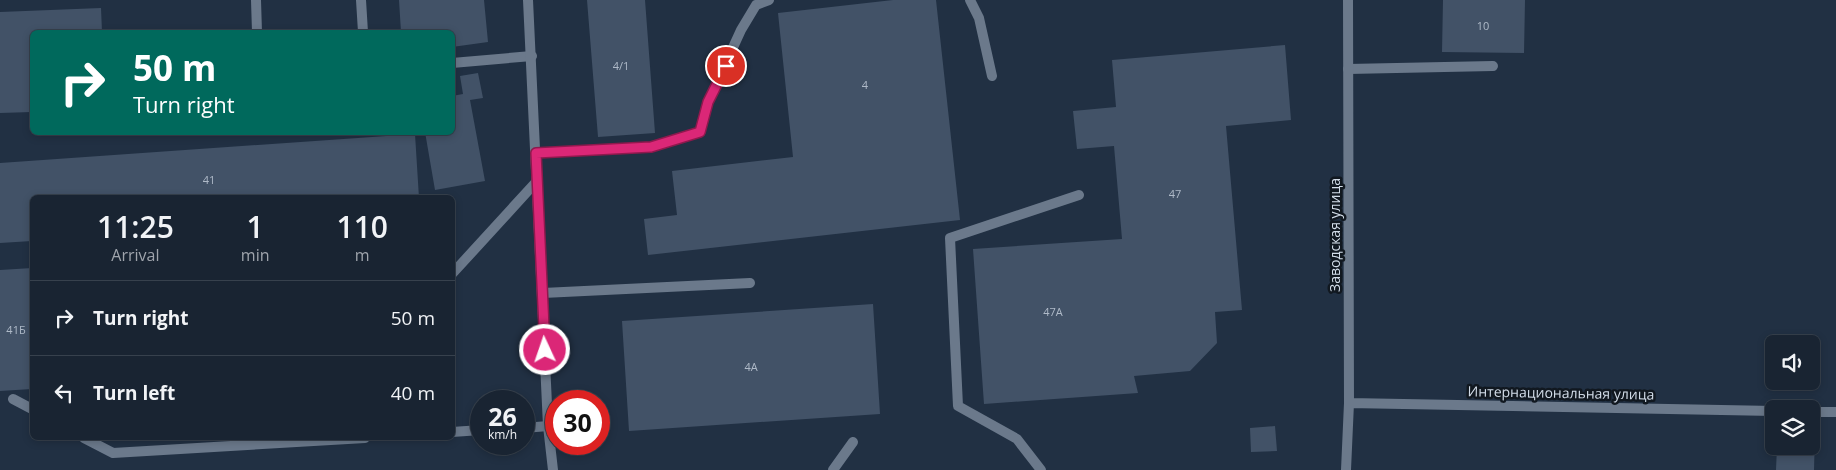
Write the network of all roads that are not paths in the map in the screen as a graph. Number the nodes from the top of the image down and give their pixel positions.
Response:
1 (256, 0) edge
2 (361, 0) edge
3 (528, 0) edge
4 (770, 0) edge
5 (970, 0) edge
6 (1348, 0) edge
7 (257, 30) edge
8 (363, 30) edge
9 (532, 56) junction
10 (455, 63) edge
11 (1493, 66) dead end
12 (1348, 69) junction
13 (992, 76) dead end
14 (536, 153) junction
15 (538, 180) junction
16 (1079, 195) dead end
17 (455, 271) edge
18 (750, 284) dead end
19 (542, 293) junction
20 (546, 390) edge
21 (14, 399) dead end
22 (1349, 403) junction
23 (30, 409) edge
24 (1765, 411) edge
25 (1820, 412) edge
26 (1836, 412) edge
27 (470, 431) edge
28 (455, 432) edge
29 (88, 440) edge
30 (331, 440) edge
31 (854, 442) dead end
32 (552, 455) edge
33 (554, 470) edge
34 (833, 470) edge
35 (1041, 470) edge
36 (1346, 470) edge

1 - 7 street
2 - 8 street
3 - 9 street
4 - 14 street
5 - 13 street
6 - 12 street, Заводская улица
9 - 10 street
9 - 14 street
11 - 12 street
12 - 22 street, Заводская улица
14 - 15 street
15 - 17 street
15 - 19 street
16 - 35 street
18 - 19 street
19 - 20 street
21 - 23 street
22 - 24 street, Интернациональная улица
22 - 36 street, Заводская улица
25 - 26 street
27 - 28 street
29 - 30 street
31 - 34 street
32 - 33 street

